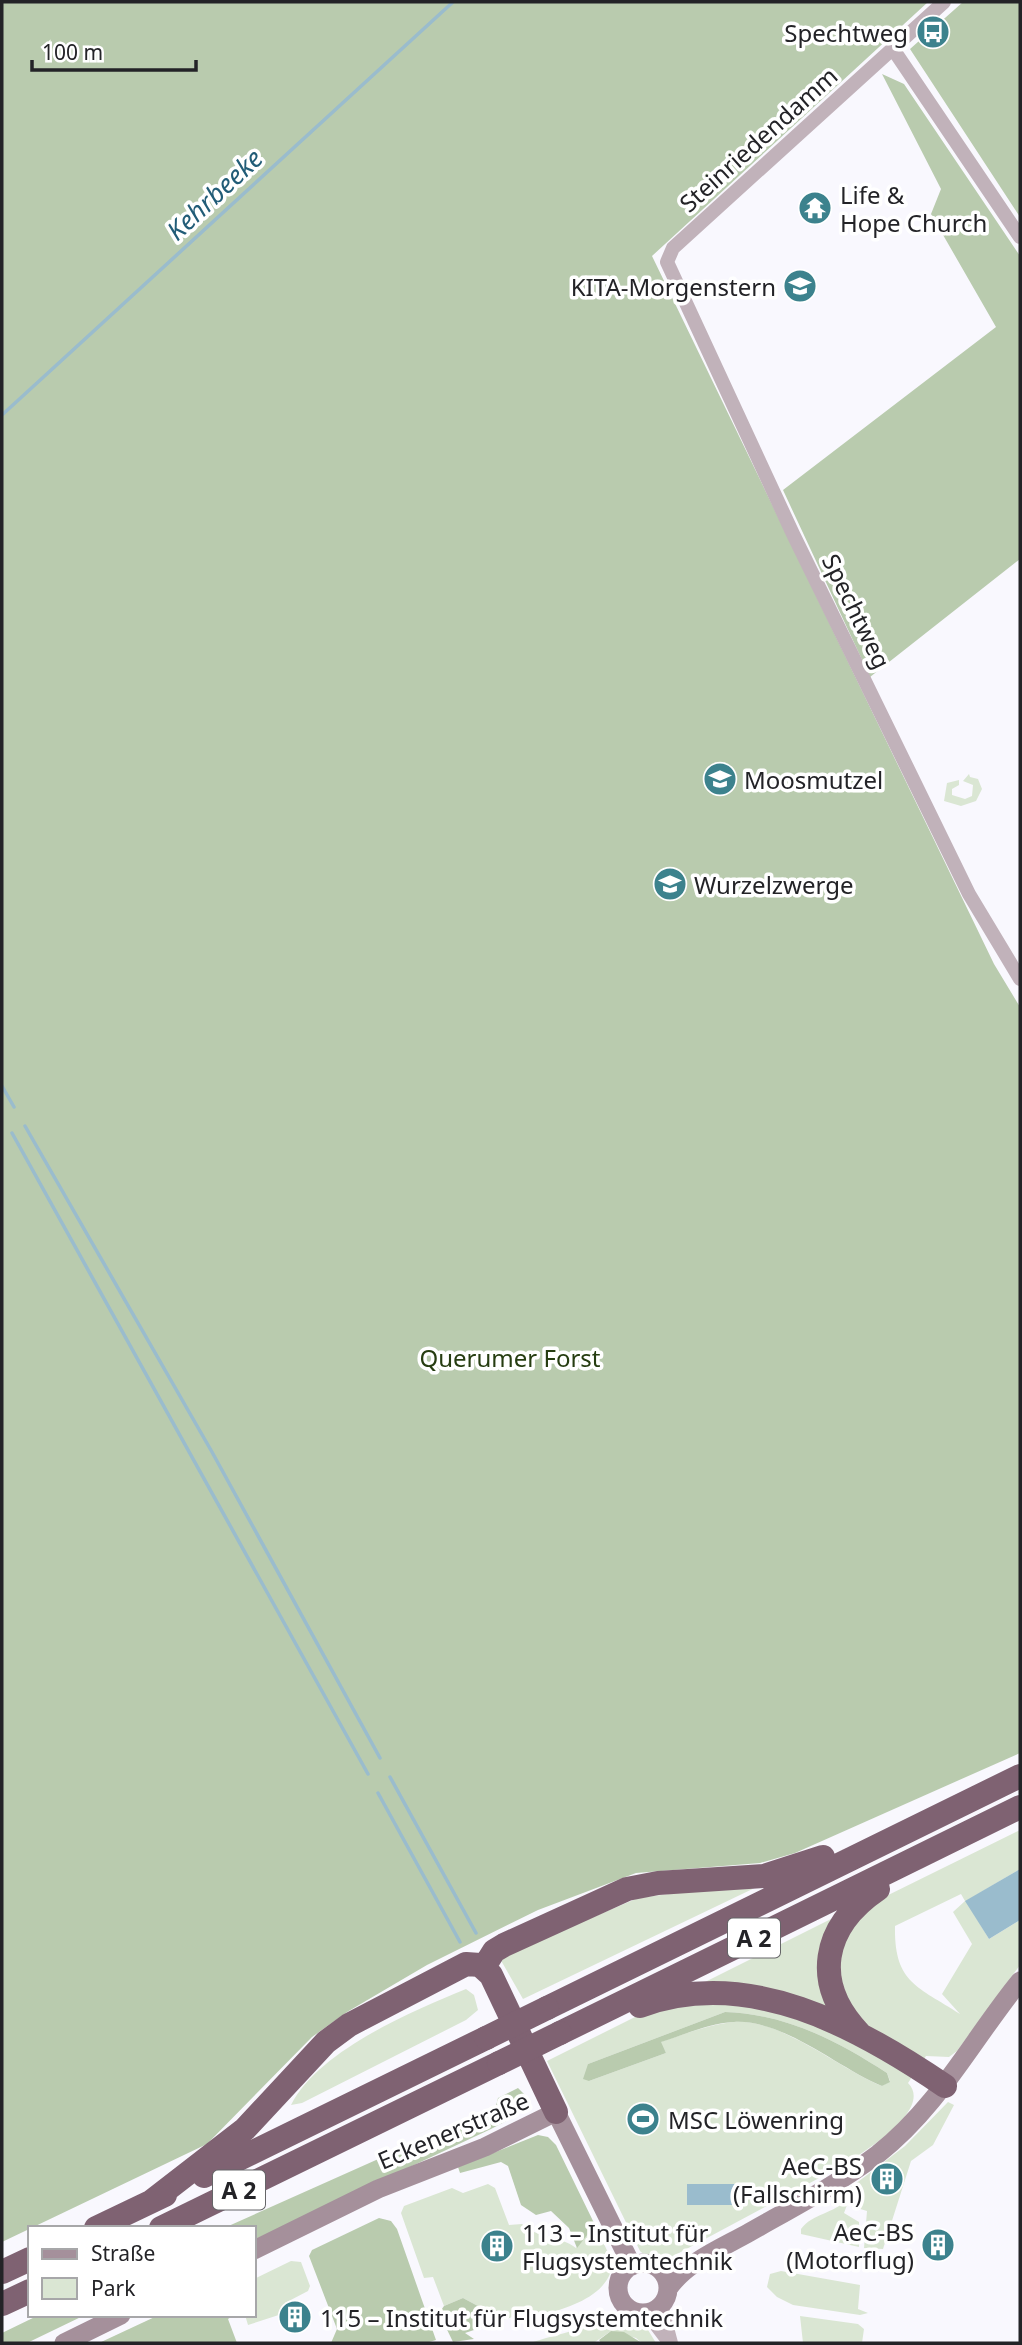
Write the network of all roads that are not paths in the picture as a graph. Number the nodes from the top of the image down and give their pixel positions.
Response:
1 (944, 2) edge
2 (893, 49) junction
3 (1020, 237) edge
4 (668, 256) joint
5 (1020, 979) edge
6 (1020, 1776) edge
7 (1020, 1807) edge
8 (897, 1836) junction
9 (940, 1847) junction
10 (484, 1967) junction
11 (1020, 1981) edge
12 (564, 2031) junction
13 (862, 2036) junction
14 (945, 2086) junction
15 (556, 2112) junction
16 (152, 2201) junction
17 (100, 2226) edge
18 (165, 2226) edge
19 (256, 2249) edge
20 (710, 2254) junction
21 (28, 2260) edge
22 (632, 2266) junction
23 (659, 2269) junction
24 (2, 2272) edge
25 (28, 2292) edge
26 (658, 2302) junction
27 (2, 2304) edge
28 (117, 2317) edge
29 (671, 2342) edge
30 (65, 2343) edge

1 - 2 street, Steinriedendamm
2 - 3 street
2 - 4 street, Steinriedendamm
4 - 5 street, Spechtweg
6 - 8 highway, A 2
7 - 9 highway, A 2
8 - 10 highway
8 - 16 highway, A 2, bridge
9 - 12 highway, A 2
9 - 13 highway
10 - 15 highway
10 - 16 highway
11 - 14 main road
12 - 13 highway
12 - 18 highway, A 2, bridge
13 - 14 highway
14 - 20 main road
15 - 19 main road, Eckenerstraße
15 - 22 main road, Eckenerstraße
16 - 17 highway, A 2
20 - 23 main road
20 - 26 main road
21 - 24 highway
22 - 23 main road
22 - 26 main road
23 - 26 main road
25 - 27 highway
26 - 29 street
28 - 30 main road

